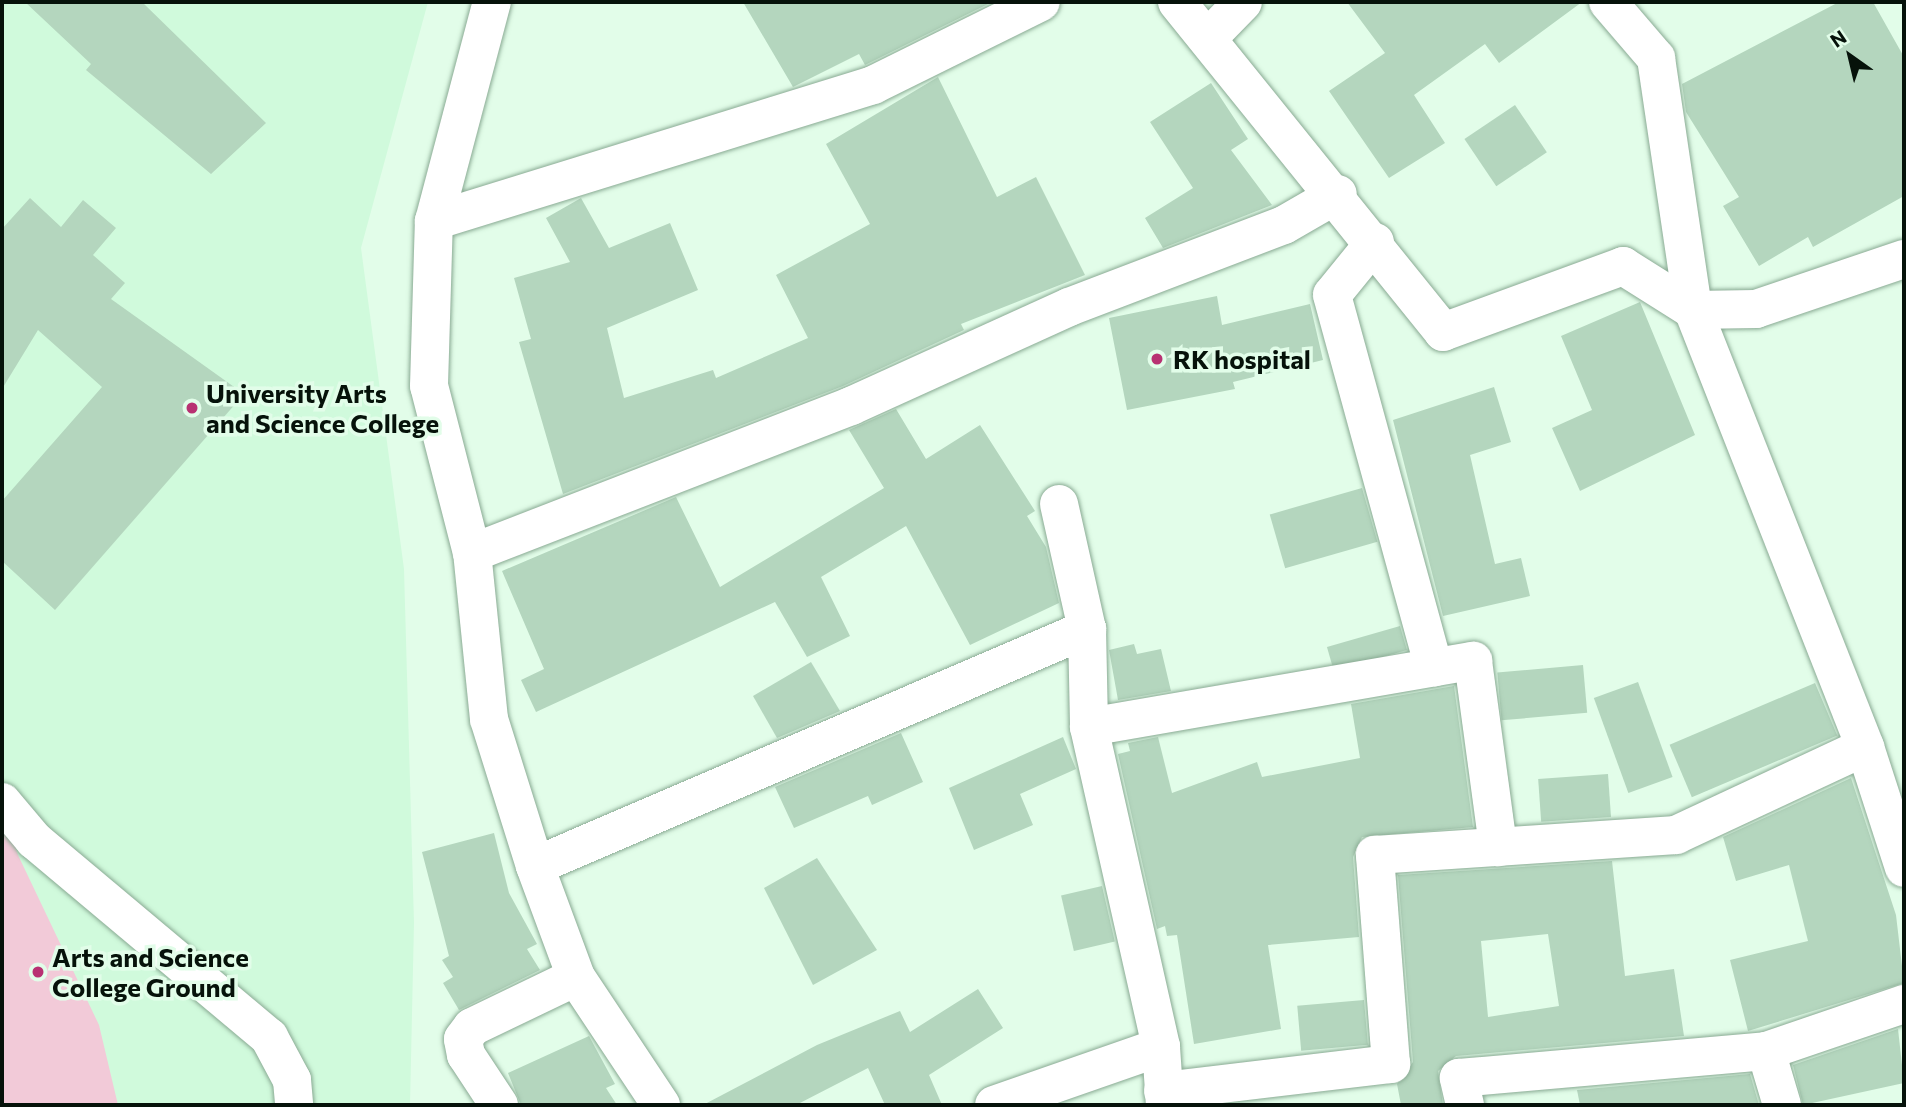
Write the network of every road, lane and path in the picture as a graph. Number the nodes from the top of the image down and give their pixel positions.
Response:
1 (492, 2) edge
2 (1041, 2) edge
3 (1177, 2) edge
4 (1243, 2) edge
5 (1608, 2) edge
6 (1208, 38) junction
7 (1338, 194) junction
8 (434, 221) junction
9 (1375, 242) junction
10 (1904, 258) edge
11 (1693, 310) junction
12 (1059, 504) dead end
13 (472, 553) junction
14 (1087, 629) junction
15 (1434, 667) junction
16 (1089, 727) junction
17 (1866, 747) junction
18 (2, 802) edge
19 (1498, 847) junction
20 (535, 866) junction
21 (1904, 868) edge
22 (576, 977) junction
23 (1904, 1004) edge
24 (1161, 1047) junction
25 (1766, 1051) junction
26 (1164, 1098) edge
27 (293, 1105) edge
28 (499, 1105) edge
29 (661, 1105) edge
30 (994, 1105) edge
31 (1465, 1105) edge
32 (1782, 1105) edge

1 - 8 street
2 - 8 street
3 - 6 street
4 - 6 street
5 - 11 street
6 - 7 street
7 - 9 street
7 - 13 street
8 - 13 street
9 - 11 street
9 - 15 street
10 - 11 street
11 - 17 street
12 - 14 street
13 - 20 street
14 - 16 street
14 - 20 street
15 - 16 street
15 - 19 street
16 - 24 street
17 - 19 street
17 - 21 street
18 - 27 street
19 - 26 street
20 - 22 street
22 - 28 street
22 - 29 street
23 - 25 street
24 - 26 street
24 - 30 street
25 - 31 street
25 - 32 street

